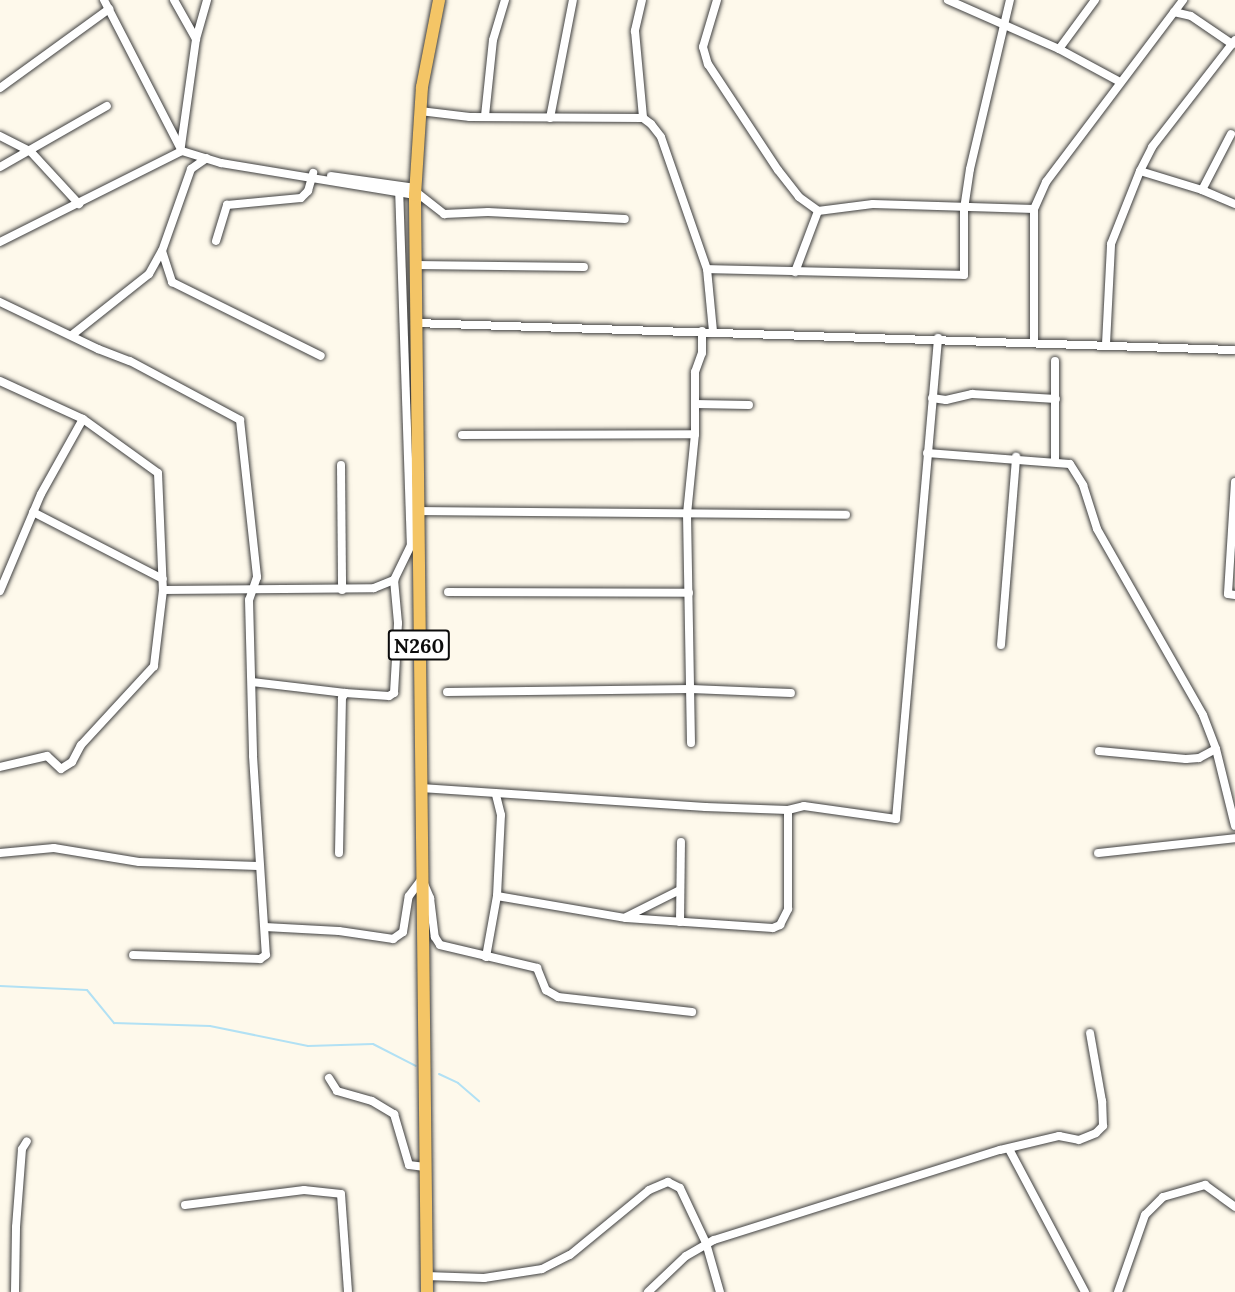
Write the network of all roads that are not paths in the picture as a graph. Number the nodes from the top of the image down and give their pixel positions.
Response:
1 (104, 0) edge
2 (174, 0) edge
3 (207, 0) edge
4 (439, 0) edge
5 (505, 0) edge
6 (573, 0) edge
7 (642, 0) edge
8 (717, 0) edge
9 (948, 0) edge
10 (1010, 0) edge
11 (1095, 0) edge
12 (1183, 0) edge
13 (109, 9) junction
14 (1174, 12) junction
15 (1004, 24) junction
16 (196, 39) junction
17 (1233, 42) edge
18 (1059, 49) junction
19 (1120, 82) junction
20 (0, 88) edge
21 (107, 106) dead end
22 (420, 111) junction
23 (485, 116) junction
24 (550, 118) junction
25 (643, 118) junction
26 (1231, 134) dead end
27 (0, 136) edge
28 (182, 149) junction
29 (31, 152) junction
30 (210, 159) junction
31 (0, 167) edge
32 (1140, 171) junction
33 (313, 175) junction
34 (399, 190) junction
35 (1202, 190) junction
36 (415, 192) junction
37 (79, 204) junction
38 (1235, 204) edge
39 (964, 208) junction
40 (1034, 209) junction
41 (818, 211) junction
42 (625, 219) dead end
43 (216, 241) dead end
44 (0, 242) edge
45 (162, 251) junction
46 (415, 265) junction
47 (584, 267) dead end
48 (707, 269) junction
49 (795, 272) junction
50 (0, 302) edge
51 (415, 323) junction
52 (702, 331) junction
53 (713, 331) junction
54 (72, 335) junction
55 (938, 338) junction
56 (1034, 342) junction
57 (1106, 344) junction
58 (1235, 350) edge
59 (321, 356) dead end
60 (1056, 361) dead end
61 (2, 384) edge
62 (932, 398) junction
63 (1056, 399) junction
64 (696, 404) junction
65 (749, 405) dead end
66 (83, 419) junction
67 (695, 434) junction
68 (462, 435) dead end
69 (927, 453) junction
70 (1017, 457) junction
71 (1055, 460) junction
72 (341, 465) dead end
73 (1235, 482) edge
74 (33, 512) junction
75 (418, 512) junction
76 (687, 514) junction
77 (846, 515) dead end
78 (418, 529) junction
79 (411, 546) junction
80 (163, 579) junction
81 (394, 580) junction
82 (249, 589) junction
83 (163, 590) junction
84 (342, 590) junction
85 (0, 591) edge
86 (448, 592) dead end
87 (689, 592) junction
88 (1235, 594) edge
89 (1001, 645) dead end
90 (252, 682) junction
91 (691, 689) junction
92 (447, 692) dead end
93 (345, 693) junction
94 (791, 693) dead end
95 (692, 743) dead end
96 (1216, 749) junction
97 (1099, 751) dead end
98 (0, 767) edge
99 (421, 788) junction
100 (496, 795) junction
101 (788, 810) junction
102 (1235, 826) edge
103 (1235, 838) edge
104 (681, 842) dead end
105 (0, 853) edge
106 (339, 853) dead end
107 (1098, 853) dead end
108 (258, 866) junction
109 (422, 879) junction
110 (678, 891) junction
111 (497, 896) junction
112 (626, 918) junction
113 (680, 922) junction
114 (265, 927) junction
115 (133, 955) dead end
116 (486, 957) junction
117 (692, 1012) dead end
118 (1090, 1033) dead end
119 (329, 1078) dead end
120 (27, 1141) dead end
121 (1009, 1149) junction
122 (425, 1167) junction
123 (184, 1205) dead end
124 (1235, 1207) edge
125 (706, 1243) junction
126 (426, 1276) junction
127 (15, 1292) edge
128 (348, 1292) edge
129 (426, 1292) edge
130 (648, 1292) edge
131 (720, 1292) edge
132 (1085, 1292) edge
133 (1118, 1292) edge

1 - 13 street
2 - 16 street
3 - 16 street
4 - 22 main road, N260
5 - 23 street
6 - 24 street
7 - 25 street
8 - 41 street
9 - 15 street
10 - 15 street
11 - 18 street
12 - 14 street
13 - 20 street
13 - 28 street
14 - 17 street
14 - 19 street
15 - 18 street
15 - 39 street
16 - 28 street
17 - 32 street
18 - 19 street
19 - 40 street
21 - 29 street
22 - 23 street
22 - 36 main road, N260
23 - 24 street
24 - 25 street
25 - 48 street
26 - 35 street
27 - 29 street
28 - 30 street
28 - 37 street
29 - 31 street
29 - 37 street
30 - 33 street
30 - 45 street
32 - 35 street
32 - 57 street
33 - 34 street
33 - 43 street
34 - 36 street
34 - 79 street
35 - 38 street
36 - 42 street
36 - 46 main road, N260
37 - 44 street
39 - 40 street
39 - 41 street
39 - 49 street
40 - 56 street
41 - 49 street
45 - 54 street
45 - 59 street
46 - 47 street
46 - 51 main road, N260
48 - 49 street
48 - 53 street
50 - 54 street
51 - 52 street
51 - 75 main road, N260
52 - 53 street
52 - 64 street
53 - 55 street
54 - 82 street
55 - 56 street
55 - 62 street
56 - 57 street
57 - 58 street
60 - 63 street
61 - 66 street
62 - 63 street
62 - 69 street
63 - 71 street
64 - 65 street
64 - 67 street
66 - 74 street
66 - 80 street
67 - 68 street
67 - 76 street
69 - 70 street
69 - 101 street
70 - 71 street
70 - 89 street
71 - 96 street
72 - 84 street
73 - 88 street
74 - 80 street
74 - 85 street
75 - 76 street
75 - 78 main road, N260
76 - 77 street
76 - 87 street
78 - 79 street
78 - 99 main road, N260
79 - 81 street
80 - 83 street
81 - 84 street
81 - 93 street
82 - 83 street
82 - 84 street
82 - 90 street
83 - 98 street
86 - 87 street
87 - 91 street
90 - 93 street
90 - 108 street
91 - 92 street
91 - 94 street
91 - 95 street
93 - 106 street
96 - 97 street
96 - 102 street
99 - 100 street
99 - 109 main road, N260
100 - 101 street
100 - 111 street
101 - 113 street
103 - 107 street
104 - 110 street
105 - 108 street
108 - 114 street
109 - 114 street
109 - 116 street
109 - 122 main road, N260
110 - 112 street
110 - 113 street
111 - 112 street
111 - 116 street
112 - 113 street
114 - 115 street
116 - 117 street
118 - 121 street
119 - 122 street
120 - 127 street
121 - 125 street
121 - 132 street
122 - 126 main road, N260
123 - 128 street
124 - 133 street
125 - 126 street
125 - 130 street
125 - 131 street
126 - 129 main road, N260

